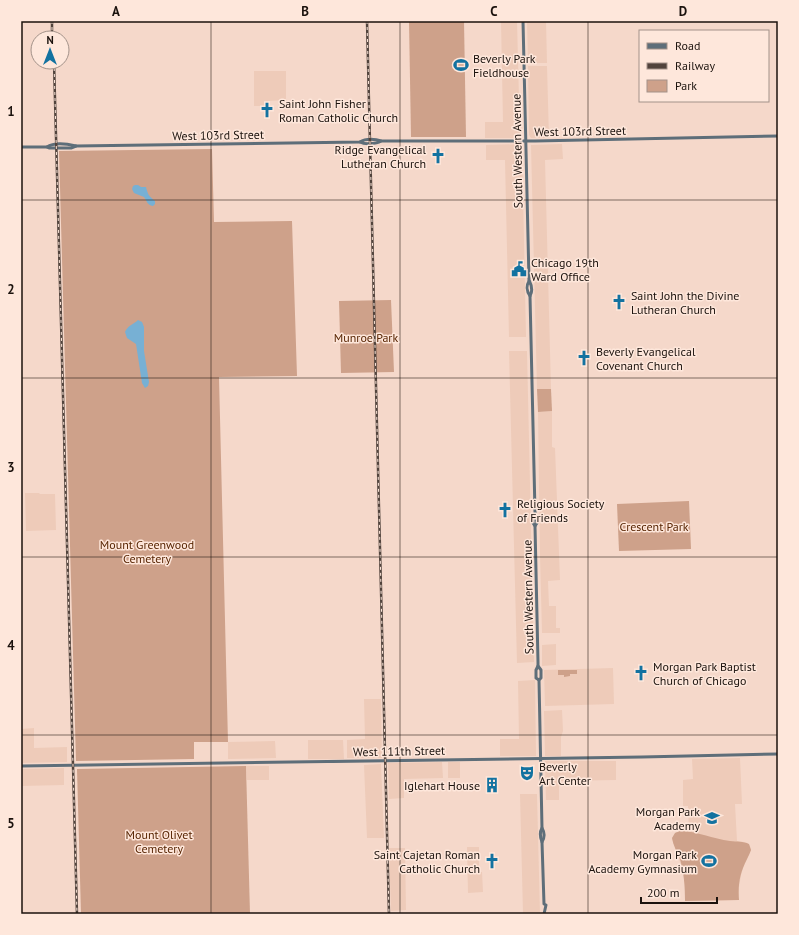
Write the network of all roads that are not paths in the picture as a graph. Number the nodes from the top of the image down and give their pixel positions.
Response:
1 (523, 21) edge
2 (778, 136) edge
3 (526, 141) junction
4 (21, 147) edge
5 (778, 754) edge
6 (541, 758) junction
7 (21, 766) edge
8 (544, 913) edge

1 - 3 main road, South Western Avenue
2 - 3 main road, West 103rd Street
3 - 4 main road, West 103rd Street
3 - 6 main road, South Western Avenue
5 - 6 main road, West 111th Street
6 - 7 main road, West 111th Street
6 - 8 main road, South Western Avenue

